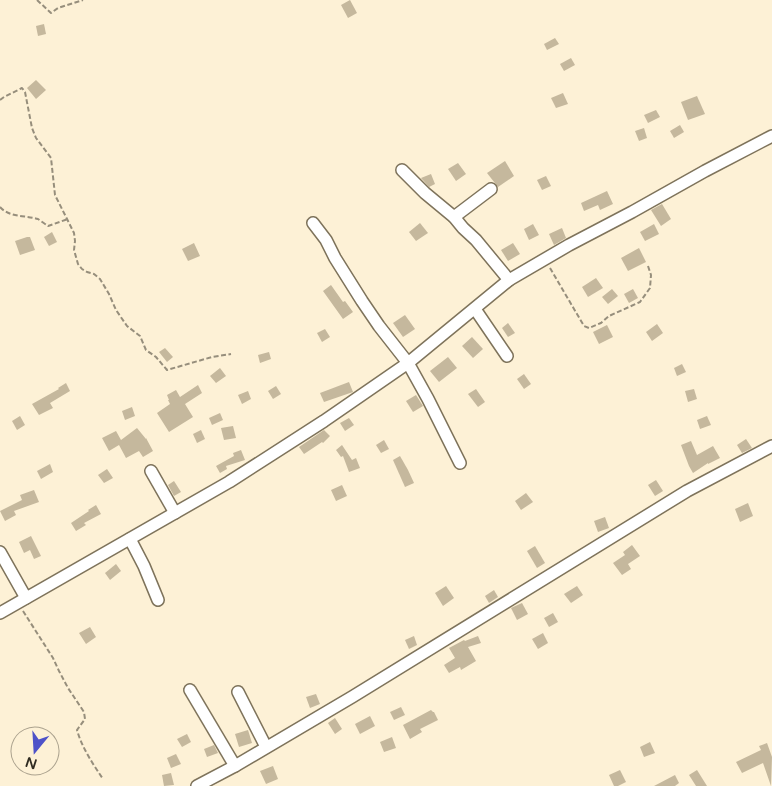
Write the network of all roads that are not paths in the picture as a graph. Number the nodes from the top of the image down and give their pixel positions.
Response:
1 (772, 136) edge
2 (402, 170) dead end
3 (492, 189) dead end
4 (454, 218) junction
5 (313, 223) dead end
6 (509, 280) junction
7 (475, 309) junction
8 (507, 356) dead end
9 (408, 363) junction
10 (772, 446) edge
11 (460, 463) dead end
12 (151, 471) dead end
13 (175, 513) junction
14 (130, 539) junction
15 (0, 552) edge
16 (158, 600) dead end
17 (22, 601) junction
18 (0, 613) edge
19 (190, 690) dead end
20 (238, 692) dead end
21 (266, 747) junction
22 (235, 766) junction
23 (197, 786) edge

1 - 6 street
2 - 4 street
3 - 4 street
4 - 6 street
5 - 9 street
6 - 7 street
7 - 8 street
7 - 9 street
9 - 11 street
9 - 13 street
10 - 21 street
12 - 13 street
13 - 14 street
14 - 16 street
14 - 17 street
15 - 17 street
17 - 18 street
19 - 22 street
20 - 21 street
21 - 22 street
22 - 23 street

